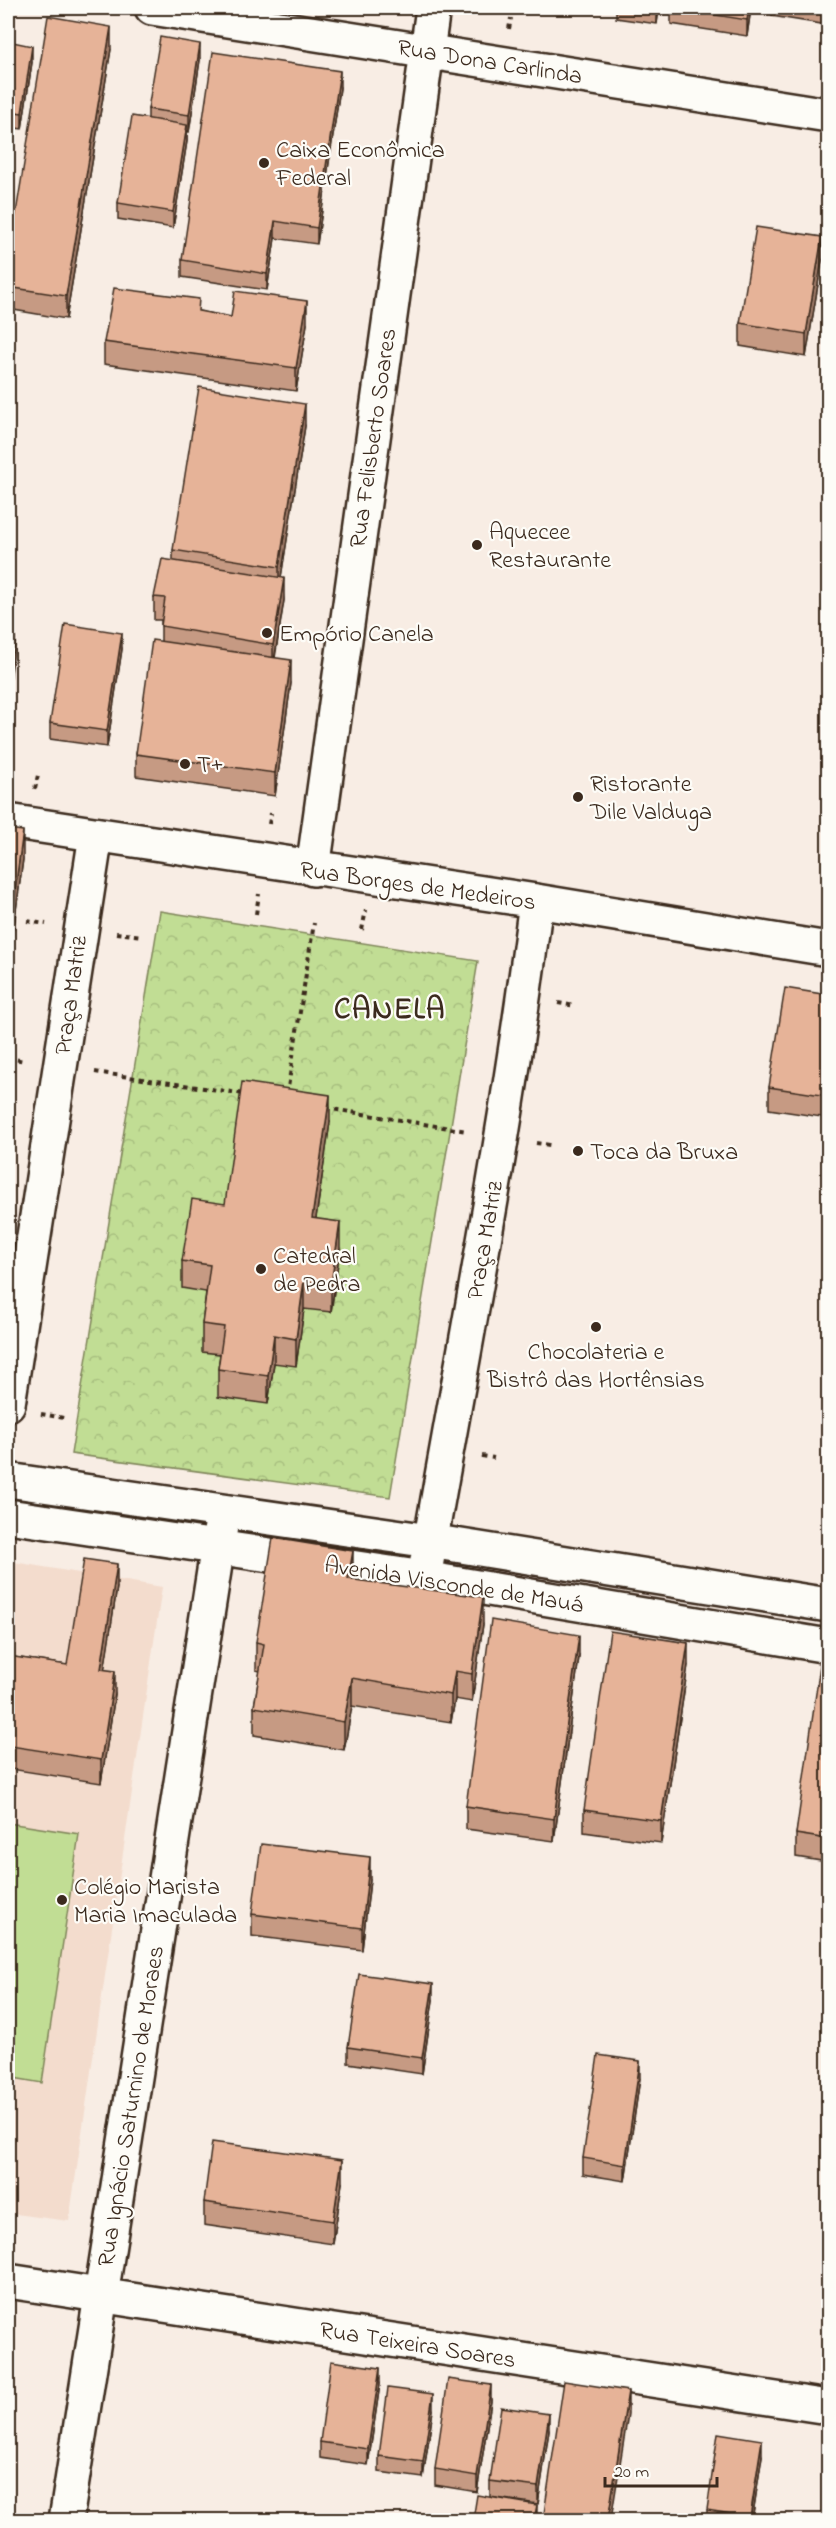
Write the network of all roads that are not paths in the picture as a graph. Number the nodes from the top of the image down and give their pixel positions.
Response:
1 (152, 8) edge
2 (433, 8) edge
3 (426, 50) junction
4 (828, 115) edge
5 (8, 821) edge
6 (96, 835) junction
7 (313, 869) junction
8 (536, 902) junction
9 (828, 949) edge
10 (8, 1404) edge
11 (8, 1480) edge
12 (223, 1514) junction
13 (8, 1516) edge
14 (430, 1541) junction
15 (217, 1547) junction
16 (424, 1578) junction
17 (828, 1605) edge
18 (828, 1646) edge
19 (8, 2281) edge
20 (101, 2295) junction
21 (828, 2407) edge
22 (66, 2520) edge

1 - 3 street, Rua Dona Carlinda
2 - 3 street, Rua Felisberto Soares
3 - 4 street, Rua Dona Carlinda
3 - 7 street, Rua Felisberto Soares
5 - 6 street, Rua Borges de Medeiros
6 - 7 street, Rua Borges de Medeiros
6 - 10 street, Praça Matriz
7 - 8 street, Rua Borges de Medeiros
8 - 9 street, Rua Borges de Medeiros
8 - 14 street, Praça Matriz
11 - 12 street, Avenida Visconde de Mauá
12 - 14 street, Avenida Visconde de Mauá
12 - 15 street, Rua Ignácio Saturnino de Moraes
13 - 15 street, Avenida Visconde de Mauá
14 - 16 street, Praça Matriz
14 - 17 street, Avenida Visconde de Mauá
15 - 16 street, Avenida Visconde de Mauá
15 - 20 street, Rua Ignácio Saturnino de Moraes
16 - 18 street, Avenida Visconde de Mauá
19 - 20 street, Rua Teixeira Soares
20 - 21 street, Rua Teixeira Soares
20 - 22 street, Rua Ignácio Saturnino de Moraes

